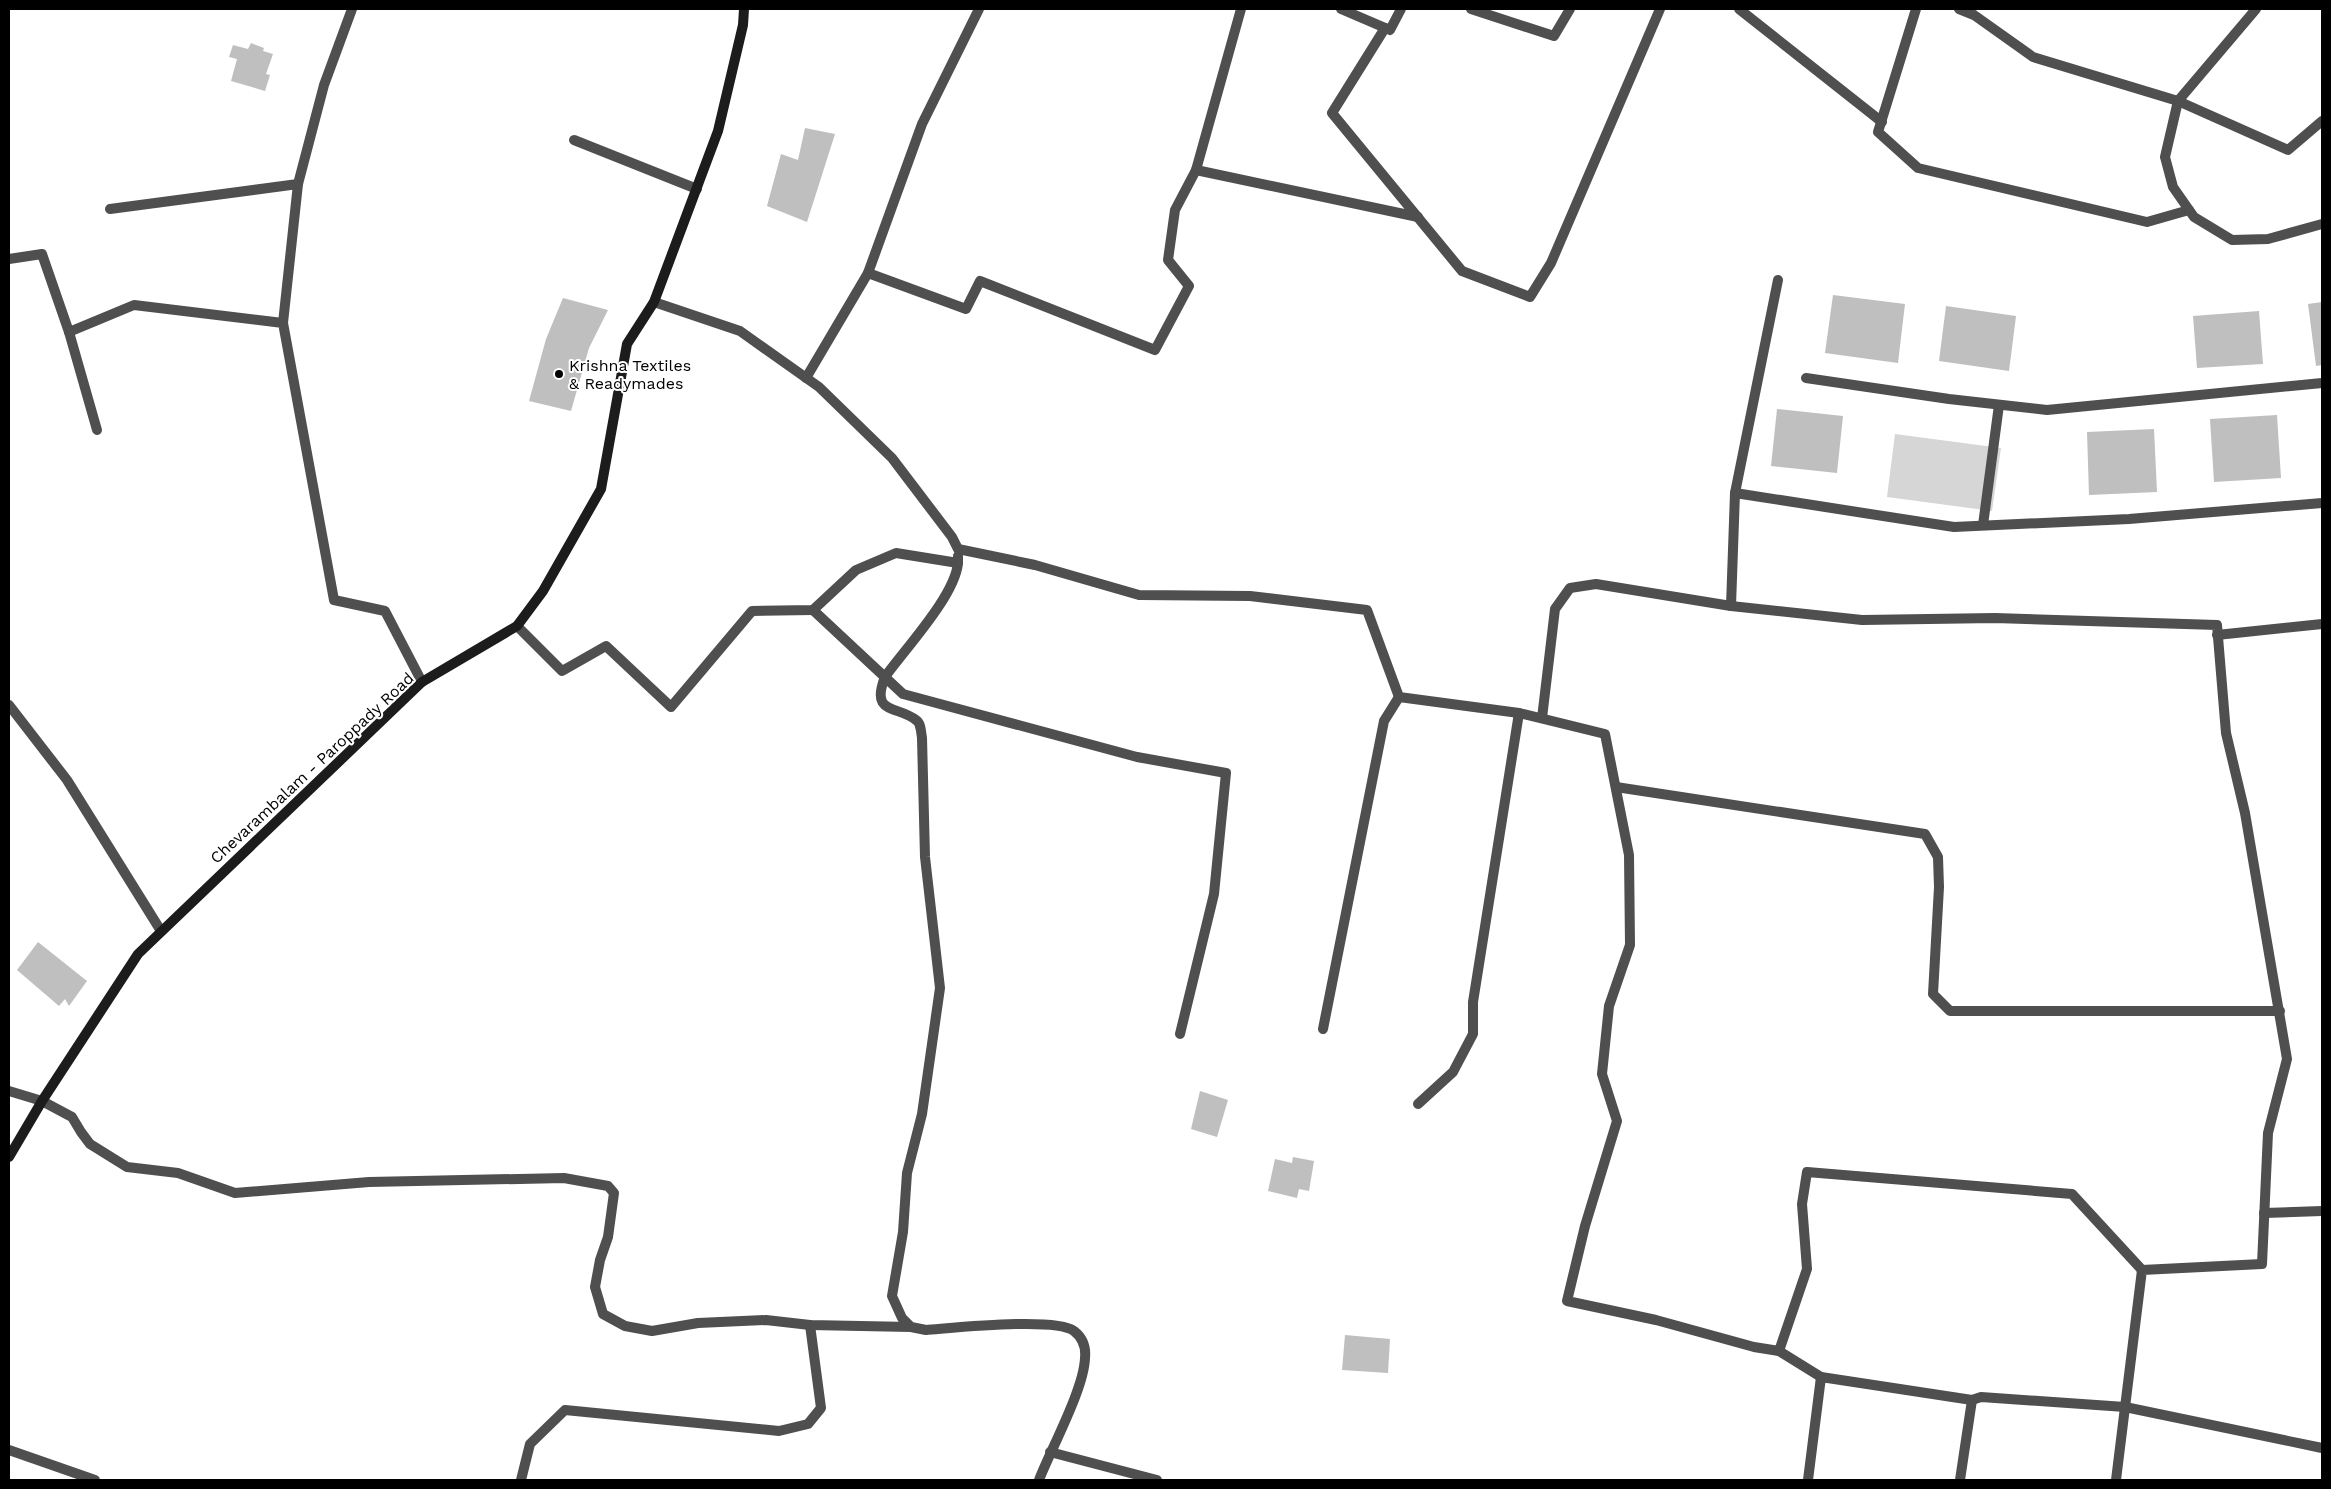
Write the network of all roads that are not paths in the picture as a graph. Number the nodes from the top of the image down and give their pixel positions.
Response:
1 (352, 9) edge
2 (744, 9) edge
3 (979, 9) edge
4 (1241, 9) edge
5 (1341, 9) edge
6 (1401, 9) edge
7 (1471, 9) edge
8 (1570, 9) edge
9 (1660, 9) edge
10 (1739, 9) edge
11 (1916, 9) edge
12 (1959, 9) edge
13 (2256, 9) edge
14 (1975, 12) edge
15 (1384, 28) junction
16 (2178, 101) junction
17 (2322, 121) edge
18 (1882, 122) junction
19 (574, 140) dead end
20 (1196, 170) junction
21 (298, 184) junction
22 (697, 188) junction
23 (110, 209) dead end
24 (2189, 210) junction
25 (1418, 217) junction
26 (2322, 224) edge
27 (9, 259) edge
28 (868, 273) junction
29 (1778, 280) dead end
30 (654, 302) junction
31 (283, 323) junction
32 (69, 332) junction
33 (806, 378) junction
34 (1806, 378) dead end
35 (2322, 383) edge
36 (1999, 405) junction
37 (97, 430) dead end
38 (1736, 493) junction
39 (2322, 503) edge
40 (1983, 525) junction
41 (958, 549) junction
42 (958, 562) junction
43 (1731, 606) junction
44 (813, 610) junction
45 (2322, 624) edge
46 (517, 626) junction
47 (2217, 635) junction
48 (885, 677) junction
49 (422, 682) junction
50 (1399, 697) junction
51 (9, 705) edge
52 (1519, 713) junction
53 (1542, 718) junction
54 (1616, 787) junction
55 (161, 931) junction
56 (2280, 1011) junction
57 (1323, 1029) dead end
58 (1180, 1034) dead end
59 (9, 1091) edge
60 (42, 1101) junction
61 (1418, 1104) dead end
62 (9, 1157) edge
63 (2322, 1211) edge
64 (2264, 1213) junction
65 (2142, 1270) junction
66 (810, 1325) junction
67 (911, 1327) junction
68 (1779, 1351) junction
69 (1821, 1377) junction
70 (1972, 1400) junction
71 (2125, 1407) junction
72 (2322, 1448) edge
73 (9, 1450) edge
74 (1050, 1452) junction
75 (95, 1480) edge
76 (520, 1480) edge
77 (1039, 1480) edge
78 (1157, 1480) edge
79 (1808, 1480) edge
80 (1960, 1480) edge
81 (2116, 1480) edge

1 - 21 street
2 - 22 main road, Chevarambalam - Paroppady Road
3 - 28 street
4 - 20 street
5 - 15 street
6 - 15 street
7 - 8 street
9 - 25 street
10 - 18 street
11 - 18 street
12 - 14 street
13 - 16 street
14 - 16 street
15 - 25 street
16 - 17 street
16 - 24 street
18 - 24 street
19 - 22 street
20 - 25 street
20 - 28 street
21 - 23 street
21 - 31 street
22 - 30 main road, Chevarambalam - Paroppady Road
24 - 26 street
27 - 32 street
28 - 33 street
29 - 38 street
30 - 33 street
30 - 46 main road, Chevarambalam - Paroppady Road
31 - 32 street
31 - 49 street
32 - 37 street
33 - 41 street
34 - 36 street
35 - 36 street
36 - 40 street
38 - 40 street
38 - 43 street
39 - 40 street
41 - 42 street
41 - 50 street
42 - 44 street
42 - 48 street
43 - 47 street
43 - 53 street
44 - 46 street
44 - 48 street
45 - 47 street
46 - 49 main road, Chevarambalam - Paroppady Road
47 - 56 street
48 - 58 street
48 - 67 street
49 - 55 main road, Chevarambalam - Paroppady Road
50 - 52 street
50 - 57 street
51 - 55 street
52 - 53 street
52 - 61 street
53 - 54 street
54 - 56 street
54 - 68 street
55 - 60 main road, Chevarambalam - Paroppady Road
56 - 64 street
59 - 60 street
60 - 62 main road, Chevarambalam - Paroppady Road
60 - 66 street
63 - 64 street
64 - 65 street
65 - 68 street
65 - 71 street
66 - 67 street
66 - 76 street
67 - 74 street
68 - 69 street
69 - 70 street
69 - 79 street
70 - 71 street
70 - 80 street
71 - 72 street
71 - 81 street
73 - 75 street
74 - 77 street
74 - 78 street

